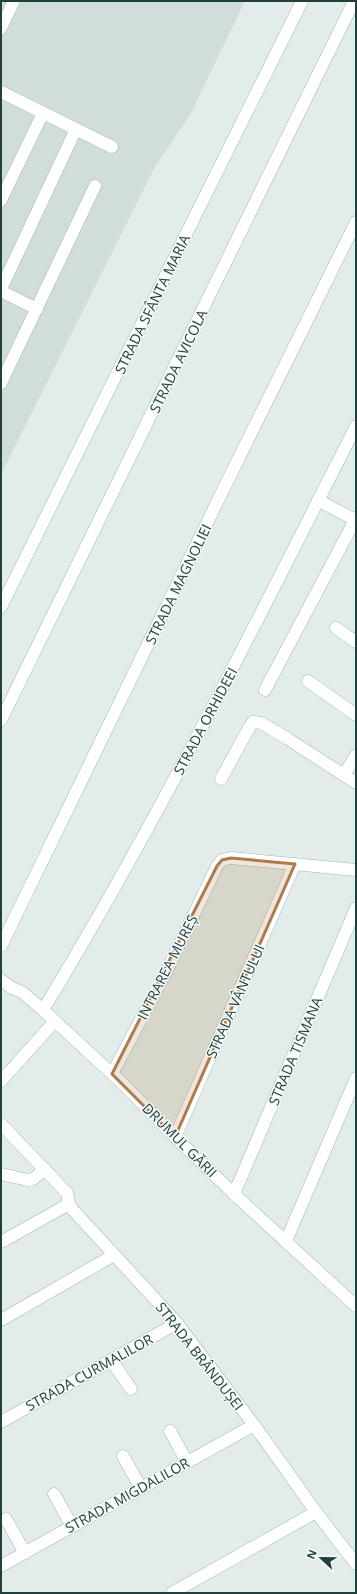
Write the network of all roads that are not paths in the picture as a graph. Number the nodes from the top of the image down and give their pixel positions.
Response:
1 (14, 1) edge
2 (302, 1) edge
3 (354, 1) edge
4 (1, 28) edge
5 (1, 92) edge
6 (43, 113) junction
7 (76, 129) junction
8 (112, 147) dead end
9 (95, 186) dead end
10 (1, 200) edge
11 (356, 222) edge
12 (1, 290) edge
13 (36, 309) junction
14 (1, 383) edge
15 (356, 426) edge
16 (318, 500) junction
17 (356, 519) edge
18 (1, 606) edge
19 (336, 628) dead end
20 (356, 642) edge
21 (308, 681) dead end
22 (265, 690) dead end
23 (356, 715) edge
24 (1, 720) edge
25 (356, 755) edge
26 (344, 775) junction
27 (221, 779) dead end
28 (356, 783) edge
29 (295, 864) junction
30 (356, 870) edge
31 (356, 908) edge
32 (1, 946) edge
33 (1, 980) edge
34 (43, 1010) junction
35 (55, 1021) junction
36 (112, 1074) junction
37 (356, 1078) edge
38 (1, 1081) edge
39 (1, 1124) edge
40 (175, 1137) junction
41 (45, 1169) junction
42 (1, 1174) edge
43 (234, 1194) junction
44 (69, 1204) junction
45 (286, 1241) junction
46 (1, 1242) edge
47 (114, 1255) junction
48 (356, 1304) edge
49 (1, 1320) edge
50 (177, 1323) junction
51 (112, 1360) junction
52 (131, 1389) dead end
53 (1, 1422) edge
54 (254, 1424) junction
55 (170, 1431) dead end
56 (123, 1456) dead end
57 (187, 1462) junction
58 (141, 1488) junction
59 (54, 1494) dead end
60 (316, 1512) junction
61 (6, 1520) dead end
62 (72, 1526) junction
63 (25, 1553) junction
64 (356, 1564) edge
65 (1, 1566) edge
66 (172, 1593) edge

1 - 4 street
2 - 18 street, STRADA SFÂNTA MARIA
3 - 24 street, STRADA AVICOLA
5 - 6 street
6 - 7 street
6 - 10 street
7 - 8 street
7 - 12 street
9 - 13 street
11 - 32 street, STRADA MAGNOLIEI
12 - 13 street
13 - 14 street
15 - 16 street, STRADA ORHIDEEI
16 - 17 street
16 - 34 street, STRADA ORHIDEEI
17 - 22 street
19 - 20 street
21 - 23 street
25 - 26 street
26 - 27 street
26 - 28 street
29 - 30 street
29 - 36 street, INTRAREA MUREȘ
29 - 40 street, STRADA VÂNTULUI
31 - 43 street, STRADA TISMANA
33 - 34 street, DRUMUL GĂRII
34 - 35 street, DRUMUL GĂRII
35 - 36 street, DRUMUL GĂRII
35 - 38 street
36 - 40 street, DRUMUL GĂRII
37 - 45 street
39 - 41 street, STRADA BRÂNDUȘEI
40 - 43 street, DRUMUL GĂRII
41 - 42 street
41 - 44 street, STRADA BRÂNDUȘEI
43 - 45 street, DRUMUL GĂRII
44 - 46 street
44 - 47 street, STRADA BRÂNDUȘEI
45 - 48 street, DRUMUL GĂRII
47 - 49 street
47 - 50 street, STRADA BRÂNDUȘEI
50 - 51 street, STRADA CURMALILOR
50 - 54 street, STRADA BRÂNDUȘEI
51 - 52 street
51 - 53 street, STRADA CURMALILOR
54 - 57 street, STRADA MIGDALILOR
54 - 60 street, STRADA BRÂNDUȘEI
55 - 57 street
56 - 58 street
57 - 58 street, STRADA MIGDALILOR
58 - 62 street, STRADA MIGDALILOR
59 - 62 street
60 - 64 street, STRADA BRÂNDUȘEI
60 - 66 street
61 - 63 street
62 - 63 street, STRADA MIGDALILOR
63 - 65 street, STRADA MIGDALILOR

